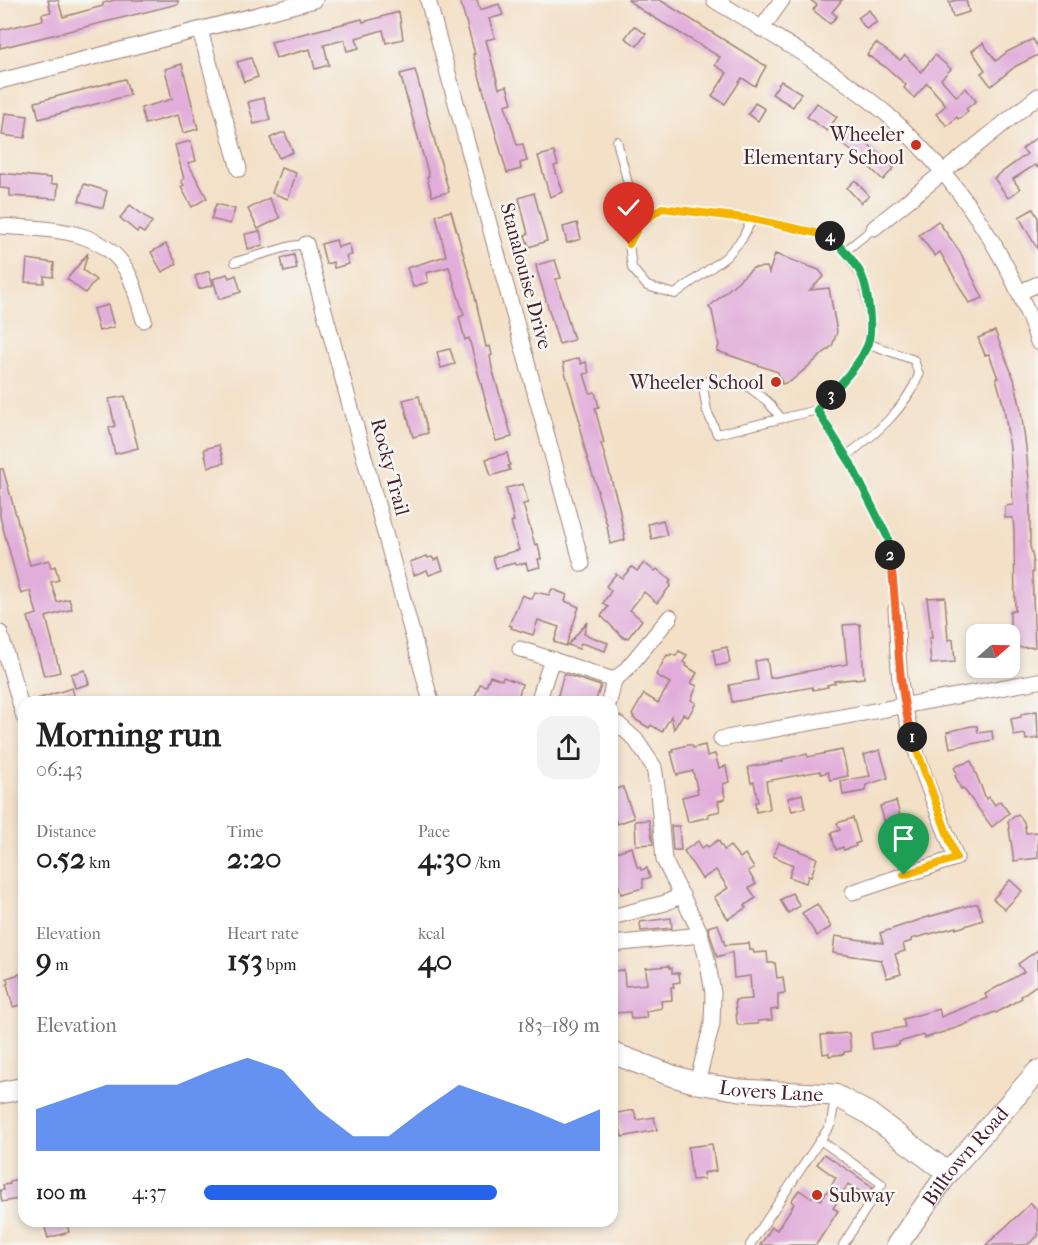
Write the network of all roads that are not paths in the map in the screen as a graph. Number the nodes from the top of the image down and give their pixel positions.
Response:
1 (315, 0) edge
2 (428, 0) edge
3 (714, 0) edge
4 (782, 0) edge
5 (761, 28) junction
6 (200, 30) junction
7 (0, 81) edge
8 (1038, 96) edge
9 (617, 141) dead end
10 (239, 169) dead end
11 (944, 173) junction
12 (647, 219) junction
13 (752, 219) junction
14 (0, 226) edge
15 (874, 228) joint
16 (306, 244) joint
17 (845, 251) junction
18 (236, 262) dead end
19 (1038, 284) edge
20 (1020, 292) junction
21 (144, 320) dead end
22 (1038, 342) edge
23 (869, 344) junction
24 (817, 410) junction
25 (781, 418) junction
26 (846, 456) junction
27 (582, 564) dead end
28 (896, 609) joint
29 (670, 617) dead end
30 (0, 633) edge
31 (520, 649) dead end
32 (552, 659) junction
33 (614, 680) junction
34 (1038, 681) edge
35 (18, 696) edge
36 (429, 696) edge
37 (544, 696) edge
38 (610, 696) edge
39 (904, 706) junction
40 (618, 724) edge
41 (721, 739) dead end
42 (853, 892) dead end
43 (682, 895) junction
44 (618, 915) edge
45 (701, 935) junction
46 (618, 943) edge
47 (618, 1055) edge
48 (1038, 1071) edge
49 (698, 1083) junction
50 (18, 1090) edge
51 (0, 1094) edge
52 (835, 1095) junction
53 (820, 1140) junction
54 (948, 1173) junction
55 (903, 1240) edge
56 (750, 1245) edge
57 (843, 1245) edge

1 - 6 street
2 - 27 street, Stanalouise Drive
3 - 5 street
4 - 5 street
5 - 11 street
6 - 7 street
6 - 10 street
8 - 11 street
9 - 12 lane
11 - 15 street
11 - 20 street
12 - 13 lane
12 - 13 lane
13 - 17 lane
14 - 21 street
15 - 17 lane
16 - 18 lane
16 - 36 street, Rocky Trail
17 - 23 lane
19 - 20 street
20 - 22 street
23 - 24 lane
23 - 26 lane
24 - 25 lane
24 - 26 lane
25 - 25 lane
26 - 28 lane
28 - 39 street
29 - 33 street
30 - 35 street
31 - 32 street
32 - 33 street
32 - 37 street
33 - 38 street
34 - 39 street
39 - 41 street
39 - 42 street
40 - 43 street
43 - 44 street
43 - 45 street
45 - 46 street
45 - 49 street
47 - 49 main road, Lovers Lane
48 - 54 main road, Billtown Road
49 - 52 main road, Lovers Lane
50 - 51 main road
52 - 53 lane
52 - 54 main road, Lovers Lane
53 - 56 lane
53 - 57 lane
54 - 55 main road, Billtown Road

